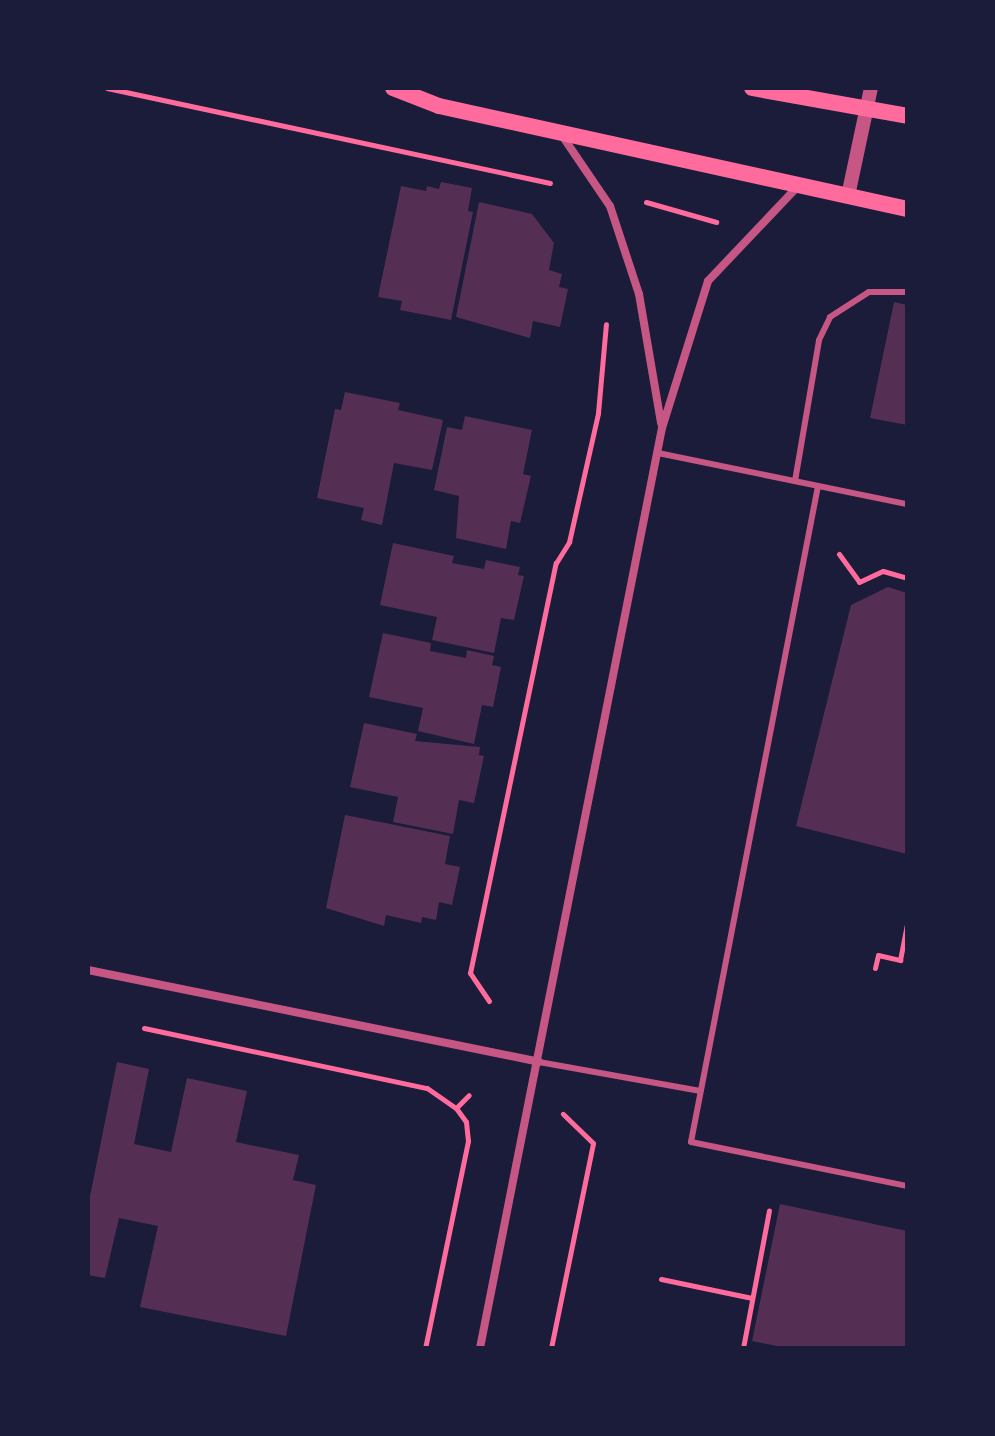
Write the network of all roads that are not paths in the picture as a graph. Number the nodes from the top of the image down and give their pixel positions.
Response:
1 (393, 88) edge
2 (752, 88) edge
3 (871, 88) edge
4 (867, 108) junction
5 (907, 116) edge
6 (559, 132) junction
7 (800, 184) junction
8 (848, 196) junction
9 (907, 209) edge
10 (907, 292) edge
11 (662, 428) junction
12 (658, 453) junction
13 (795, 481) junction
14 (818, 486) junction
15 (906, 505) edge
16 (88, 970) edge
17 (539, 1062) junction
18 (700, 1091) junction
19 (907, 1186) edge
20 (480, 1348) edge

1 - 6 main road
2 - 4 main road
3 - 4 street
4 - 5 main road
4 - 8 street
6 - 7 main road
6 - 11 street
7 - 8 main road
7 - 11 street
8 - 9 main road
10 - 13 lane
11 - 12 street
12 - 13 lane
12 - 17 street
13 - 14 lane
14 - 15 lane
14 - 18 lane
16 - 17 street
17 - 18 lane
17 - 20 street
18 - 19 lane

